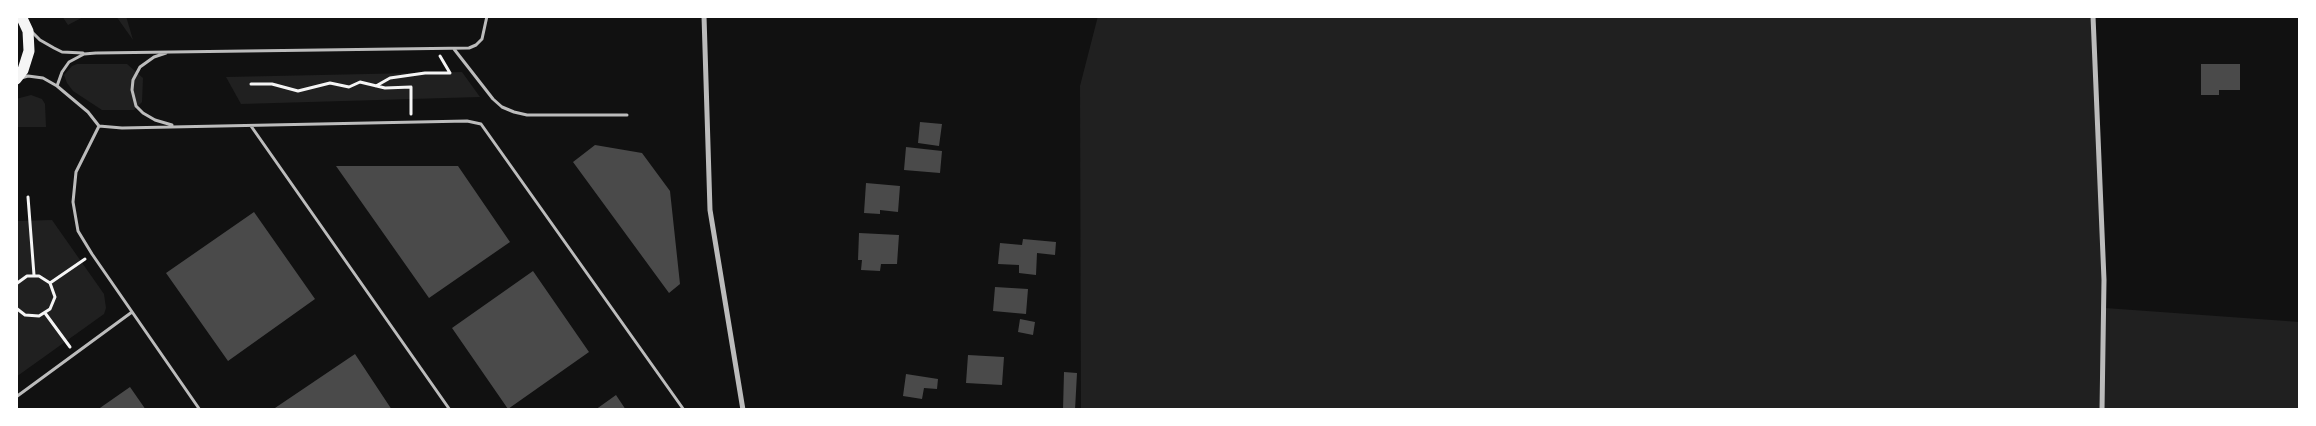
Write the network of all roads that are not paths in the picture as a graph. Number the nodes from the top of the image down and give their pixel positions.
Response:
1 (487, 16) edge
2 (704, 16) edge
3 (2094, 16) edge
4 (22, 18) edge
5 (454, 48) junction
6 (169, 52) junction
7 (96, 53) junction
8 (16, 80) edge
9 (57, 86) junction
10 (627, 115) dead end
11 (251, 125) junction
12 (99, 126) junction
13 (178, 127) junction
14 (132, 312) junction
15 (16, 397) edge
16 (200, 410) edge
17 (450, 410) edge
18 (684, 410) edge
19 (743, 410) edge
20 (2102, 410) edge

1 - 5 lane
2 - 19 street
3 - 20 street
4 - 7 lane
4 - 8 main road
5 - 6 lane
5 - 10 lane
6 - 7 lane
6 - 13 lane
7 - 9 lane
8 - 9 lane
9 - 12 lane
11 - 13 lane
11 - 17 lane
11 - 18 lane
12 - 13 lane
12 - 14 lane
14 - 15 lane
14 - 16 lane

